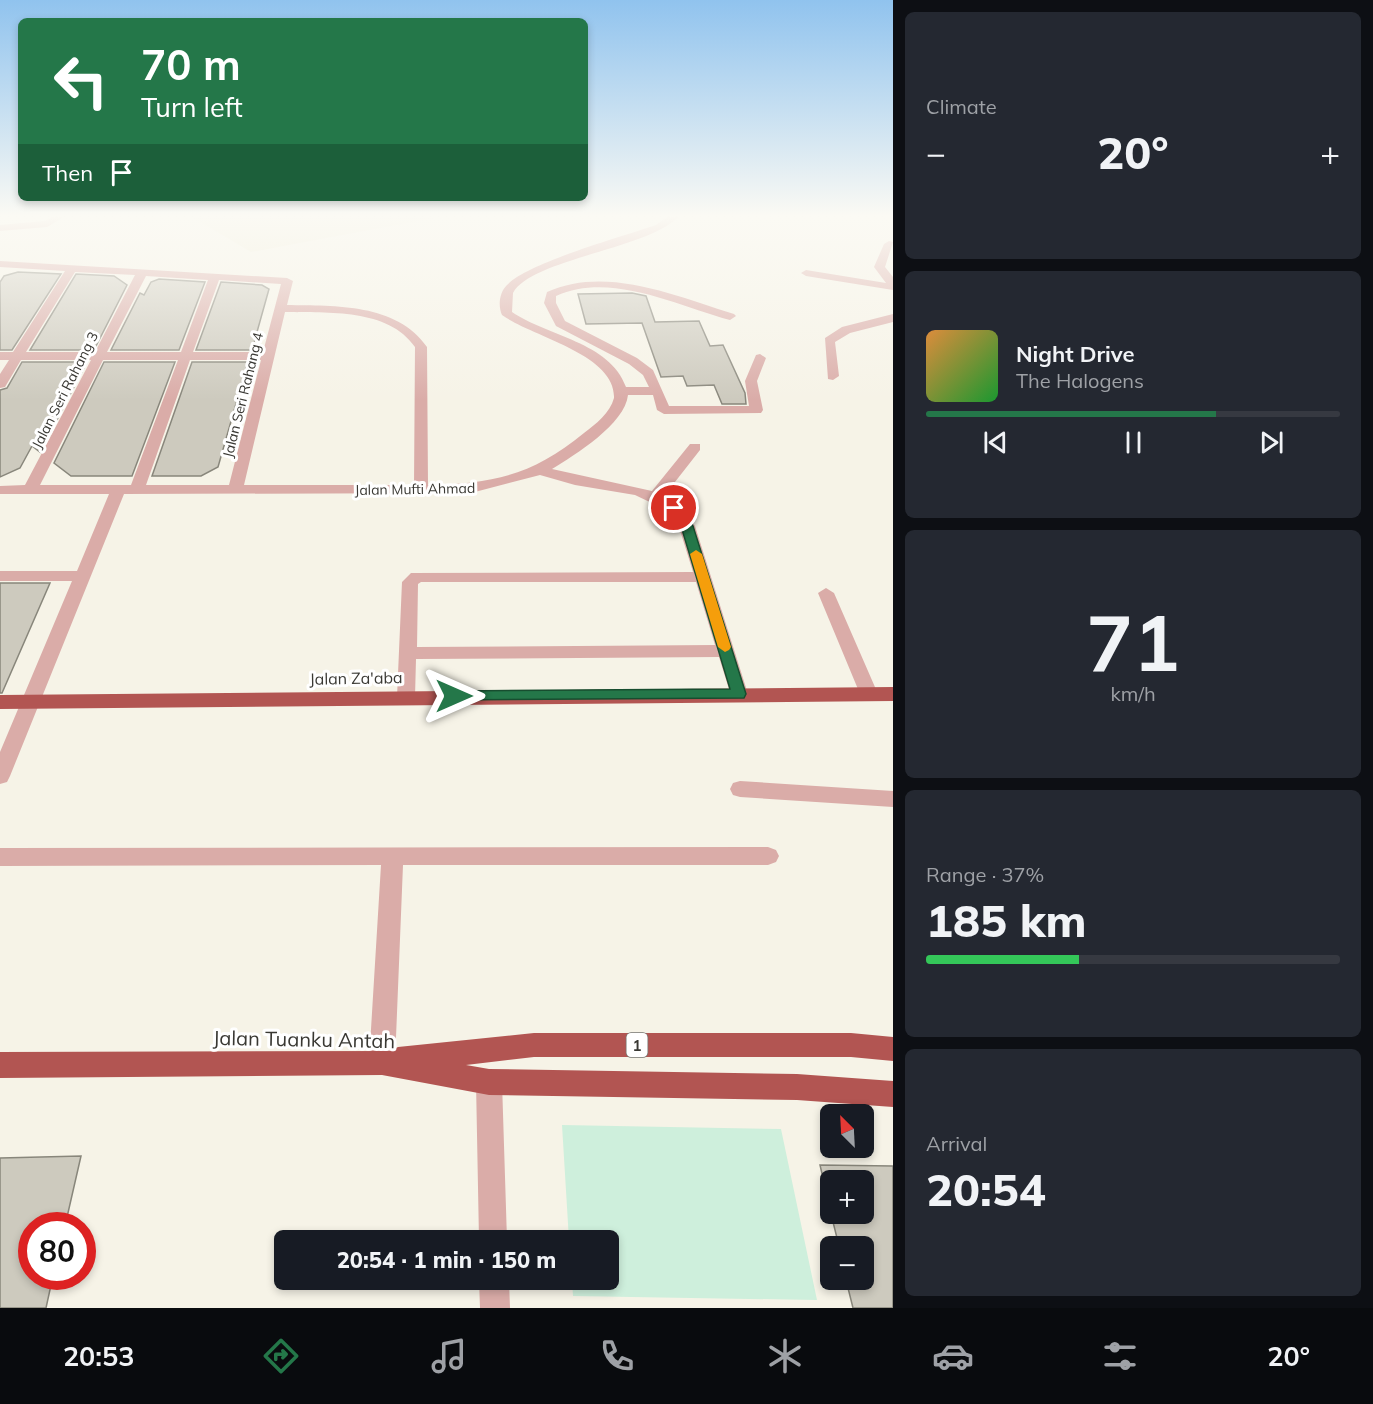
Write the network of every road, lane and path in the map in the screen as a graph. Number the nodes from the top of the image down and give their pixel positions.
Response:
1 (66, 278) edge
2 (140, 278) edge
3 (214, 278) edge
4 (251, 278) edge
5 (525, 278) edge
6 (840, 278) edge
7 (893, 286) edge
8 (281, 308) junction
9 (730, 316) dead end
10 (893, 318) edge
11 (0, 356) edge
12 (17, 356) junction
13 (99, 356) junction
14 (186, 356) junction
15 (268, 356) junction
16 (760, 358) dead end
17 (833, 376) dead end
18 (0, 384) edge
19 (658, 391) junction
20 (622, 392) junction
21 (695, 447) dead end
22 (540, 470) junction
23 (0, 490) edge
24 (30, 490) junction
25 (235, 490) junction
26 (421, 490) junction
27 (118, 491) junction
28 (136, 491) junction
29 (656, 496) junction
30 (0, 576) edge
31 (82, 576) junction
32 (703, 577) junction
33 (826, 594) dead end
34 (726, 651) junction
35 (408, 653) junction
36 (739, 694) junction
37 (869, 694) junction
38 (893, 694) edge
39 (406, 697) junction
40 (0, 702) edge
41 (31, 702) junction
42 (0, 776) edge
43 (740, 789) dead end
44 (893, 799) edge
45 (392, 856) junction
46 (768, 856) dead end
47 (0, 857) edge
48 (893, 1049) edge
49 (382, 1062) junction
50 (0, 1065) edge
51 (489, 1082) junction
52 (893, 1094) edge
53 (493, 1230) edge
54 (494, 1290) edge
55 (495, 1308) edge

1 - 12 street
2 - 13 street, Jalan Seri Rahang 3
3 - 14 street
4 - 8 street, Jalan Seri Rahang 4
5 - 20 street
6 - 7 street
8 - 15 street, Jalan Seri Rahang 4
8 - 26 street
9 - 19 street
10 - 17 street
11 - 12 street
12 - 13 street
12 - 18 street
13 - 14 street
13 - 24 street, Jalan Seri Rahang 3
14 - 15 street
14 - 28 street
15 - 25 street, Jalan Seri Rahang 4
16 - 19 street
19 - 20 street
20 - 22 street, Jalan Mufti Ahmad
21 - 29 street
22 - 26 street, Jalan Mufti Ahmad
22 - 29 street
23 - 24 street, Jalan Mufti Ahmad
24 - 27 street, Jalan Mufti Ahmad
25 - 26 street, Jalan Mufti Ahmad
25 - 28 street, Jalan Mufti Ahmad
27 - 28 street, Jalan Mufti Ahmad
27 - 31 street
29 - 32 street
30 - 31 street
31 - 41 street
32 - 34 street
32 - 35 street
33 - 37 street
34 - 35 street
34 - 36 street
35 - 39 street
36 - 37 highway, Jalan Za'aba
36 - 39 highway, Jalan Za'aba
37 - 38 highway, Jalan Za'aba
39 - 41 highway, Jalan Za'aba
40 - 41 highway, Jalan Za'aba
41 - 42 street
43 - 44 street
45 - 46 street
45 - 47 street
45 - 49 street
48 - 49 highway, 1
49 - 50 highway, Jalan Tuanku Antah / 1
49 - 51 highway, Jalan Tuanku Antah / 1
51 - 52 highway, Jalan Tuanku Antah / 1
51 - 53 street
54 - 55 street

